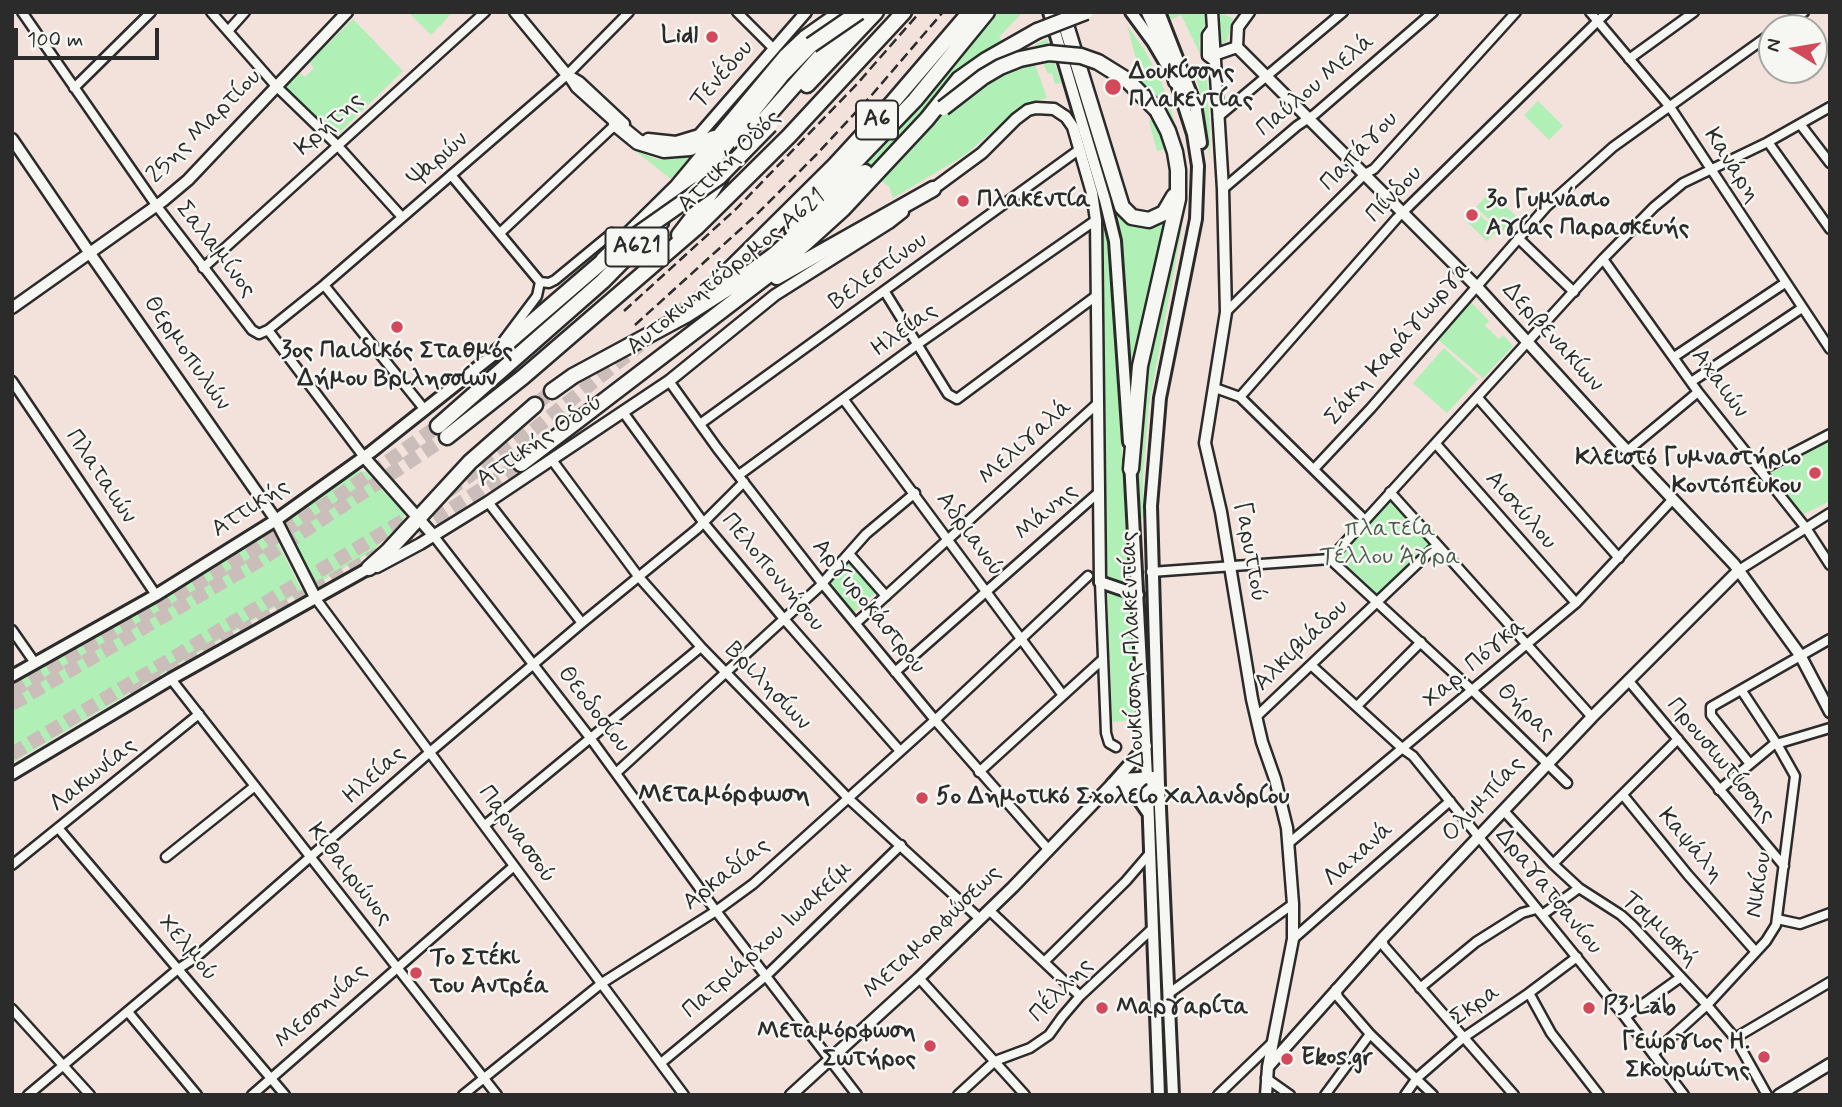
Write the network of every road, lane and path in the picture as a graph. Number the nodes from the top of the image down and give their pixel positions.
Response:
1 (22, 12) edge
2 (151, 12) edge
3 (211, 12) edge
4 (245, 12) edge
5 (347, 12) edge
6 (485, 12) edge
7 (515, 12) edge
8 (629, 12) edge
9 (737, 12) edge
10 (806, 12) edge
11 (842, 12) edge
12 (858, 12) edge
13 (876, 12) edge
14 (904, 12) edge
15 (970, 12) edge
16 (987, 12) edge
17 (1049, 12) edge
18 (1062, 12) edge
19 (1086, 12) edge
20 (1131, 12) edge
21 (1149, 12) edge
22 (1159, 12) edge
23 (1212, 12) edge
24 (1249, 12) edge
25 (1343, 12) edge
26 (1433, 12) edge
27 (1516, 12) edge
28 (1590, 12) edge
29 (1607, 12) edge
30 (1694, 12) edge
31 (1598, 21) junction
32 (228, 31) junction
33 (808, 41) junction
34 (1758, 43) edge
35 (1237, 47) junction
36 (774, 49) junction
37 (1214, 59) junction
38 (1629, 59) junction
39 (567, 75) junction
40 (1265, 76) junction
41 (1176, 81) junction
42 (276, 86) junction
43 (75, 88) junction
44 (938, 104) junction
45 (1670, 107) junction
46 (1830, 107) edge
47 (1060, 113) joint
48 (1218, 117) junction
49 (1309, 118) junction
50 (616, 124) junction
51 (1800, 124) junction
52 (719, 136) junction
53 (12, 139) edge
54 (1768, 142) junction
55 (337, 145) junction
56 (1080, 149) junction
57 (1830, 163) edge
58 (1198, 166) junction
59 (1710, 168) junction
60 (1365, 174) junction
61 (451, 175) junction
62 (1179, 181) junction
63 (933, 189) junction
64 (1223, 189) junction
65 (156, 205) junction
66 (1404, 212) junction
67 (402, 217) junction
68 (1096, 219) junction
69 (1830, 229) edge
70 (500, 233) junction
71 (611, 233) dead end
72 (1518, 238) junction
73 (89, 253) junction
74 (1603, 258) junction
75 (603, 260) junction
76 (656, 264) junction
77 (203, 268) junction
78 (540, 282) junction
79 (717, 282) tunnel mouth
80 (1785, 283) junction
81 (324, 285) junction
82 (733, 285) junction
83 (1476, 286) junction
84 (885, 292) junction
85 (1574, 292) junction
86 (745, 295) junction
87 (1096, 296) junction
88 (12, 307) edge
89 (1802, 308) junction
90 (1226, 312) junction
91 (268, 330) junction
92 (1827, 339) edge
93 (1528, 343) junction
94 (918, 344) junction
95 (1830, 349) edge
96 (497, 352) junction
97 (1674, 357) junction
98 (669, 381) junction
99 (12, 382) edge
100 (1691, 382) junction
101 (1215, 388) junction
102 (552, 391) tunnel mouth
103 (1698, 392) junction
104 (1240, 397) junction
105 (1478, 398) junction
106 (844, 400) junction
107 (1097, 404) junction
108 (535, 405) tunnel mouth
109 (425, 410) junction
110 (622, 412) junction
111 (700, 424) junction
112 (443, 432) joint
113 (1830, 434) edge
114 (1436, 444) junction
115 (1627, 451) junction
116 (364, 457) junction
117 (552, 460) junction
118 (522, 464) tunnel mouth
119 (1131, 469) junction
120 (1314, 469) junction
121 (1760, 470) junction
122 (741, 479) junction
123 (1390, 492) junction
124 (915, 493) junction
125 (1098, 494) junction
126 (1673, 499) junction
127 (488, 502) junction
128 (1830, 513) edge
129 (419, 518) junction
130 (276, 520) junction
131 (1364, 520) junction
132 (703, 522) junction
133 (1806, 528) junction
134 (433, 535) junction
135 (948, 539) junction
136 (1437, 545) junction
137 (850, 555) junction
138 (1619, 558) junction
139 (1330, 559) junction
140 (1230, 565) junction
141 (1830, 565) edge
142 (369, 568) junction
143 (1739, 570) junction
144 (1151, 572) junction
145 (638, 576) junction
146 (1088, 576) dead end
147 (1100, 582) junction
148 (822, 583) junction
149 (987, 591) junction
150 (156, 595) junction
151 (1138, 595) junction
152 (886, 596) junction
153 (316, 599) junction
154 (1377, 601) junction
155 (1576, 603) junction
156 (784, 619) junction
157 (582, 623) junction
158 (856, 623) junction
159 (12, 630) edge
160 (1830, 639) edge
161 (1023, 640) junction
162 (1421, 642) junction
163 (1527, 646) junction
164 (701, 647) junction
165 (1800, 655) junction
166 (1103, 659) junction
167 (35, 663) junction
168 (532, 665) junction
169 (1311, 665) junction
170 (895, 672) junction
171 (727, 673) junction
172 (12, 676) edge
173 (171, 679) junction
174 (1628, 680) junction
175 (1473, 691) junction
176 (1742, 691) junction
177 (1062, 694) junction
178 (1357, 706) junction
179 (1830, 712) edge
180 (199, 714) junction
181 (1256, 717) junction
182 (1592, 717) junction
183 (935, 720) junction
184 (1830, 728) edge
185 (591, 739) junction
186 (1678, 739) junction
187 (1777, 744) junction
188 (1146, 746) junction
189 (1116, 747) dead end
190 (1403, 749) junction
191 (900, 751) junction
192 (430, 752) junction
193 (1548, 763) junction
194 (1750, 764) junction
195 (979, 772) junction
196 (12, 774) edge
197 (616, 774) junction
198 (1153, 782) junction
199 (1567, 783) dead end
200 (255, 786) junction
201 (1113, 787) junction
202 (1719, 790) junction
203 (1623, 795) junction
204 (849, 799) junction
205 (1450, 801) junction
206 (1504, 811) junction
207 (1149, 814) junction
208 (485, 825) junction
209 (59, 829) junction
210 (1479, 837) junction
211 (1289, 843) junction
212 (901, 845) junction
213 (1048, 849) junction
214 (1150, 853) junction
215 (166, 857) dead end
216 (311, 858) junction
217 (1553, 864) junction
218 (12, 865) edge
219 (514, 866) junction
220 (1784, 866) junction
221 (1579, 888) junction
222 (1293, 904) junction
223 (989, 910) junction
224 (716, 911) junction
225 (1539, 912) junction
226 (1830, 913) edge
227 (980, 919) junction
228 (1777, 919) junction
229 (1153, 928) junction
230 (1293, 939) junction
231 (1382, 939) junction
232 (1756, 952) junction
233 (1577, 957) junction
234 (1044, 962) junction
235 (397, 967) junction
236 (178, 969) junction
237 (766, 976) junction
238 (1681, 977) junction
239 (919, 978) junction
240 (1830, 982) edge
241 (601, 983) junction
242 (1420, 988) junction
243 (1336, 989) junction
244 (1529, 993) junction
245 (1168, 995) junction
246 (1080, 996) junction
247 (1707, 1005) junction
248 (12, 1009) edge
249 (128, 1012) junction
250 (1625, 1017) junction
251 (1370, 1034) junction
252 (1463, 1038) junction
253 (1735, 1038) junction
254 (1273, 1042) junction
255 (1654, 1054) junction
256 (831, 1060) junction
257 (995, 1061) junction
258 (661, 1063) junction
259 (1830, 1064) edge
260 (63, 1065) junction
261 (1268, 1067) junction
262 (271, 1078) junction
263 (483, 1078) junction
264 (1266, 1078) junction
265 (1417, 1078) junction
266 (28, 1095) edge
267 (90, 1095) edge
268 (197, 1095) edge
269 (252, 1095) edge
270 (285, 1095) edge
271 (463, 1095) edge
272 (497, 1095) edge
273 (684, 1095) edge
274 (791, 1095) edge
275 (857, 1095) edge
276 (958, 1095) edge
277 (1025, 1095) edge
278 (1159, 1095) edge
279 (1173, 1095) edge
280 (1217, 1095) edge
281 (1266, 1095) edge
282 (1290, 1095) edge
283 (1325, 1095) edge
284 (1405, 1095) edge
285 (1433, 1095) edge
286 (1514, 1095) edge
287 (1599, 1095) edge
288 (1684, 1095) edge
289 (1767, 1095) edge
290 (1779, 1095) edge

1 - 43 street, Σαλαμίνος
2 - 43 street
3 - 32 street
4 - 32 street
5 - 42 street, 25ης Μαρτίου
6 - 55 street, Κρήτης
7 - 39 street
8 - 39 street, Ψαρών
9 - 36 street
10 - 36 street, Τενέδου
11 - 33 highway
12 - 33 highway, Α621, bridge
12 - 76 highway
13 - 75 highway, bridge
14 - 76 highway, Αττική Οδός / Α6
15 - 79 highway, Α6
16 - 82 highway
17 - 119 main road, Δουκίσσης Πλακεντίας
18 - 62 highway
19 - 44 highway, bridge
20 - 41 main road, Δουκίσσης Πλακεντίας
21 - 41 highway
22 - 58 main road
23 - 37 street, Γαρυττού
24 - 35 street
25 - 40 street
26 - 49 street, Παύλου Μελά
27 - 60 street, Παπάγου
28 - 31 street, Κανάρη
29 - 31 street, Πίνδου
30 - 38 street
31 - 38 street, Κανάρη
31 - 66 street, Πίνδου
32 - 42 street
33 - 52 highway
33 - 112 highway, Α621
34 - 45 street, Σάκη Καράγιωργα
35 - 37 street
35 - 40 street, Δερβενακίων
36 - 39 street, Τενέδου
37 - 48 street, Γαρυττού
38 - 45 street, Κανάρη
39 - 50 street
39 - 61 street, Ψαρών
40 - 48 street
40 - 49 street, Δερβενακίων
41 - 58 main road, Δουκίσσης Πλακεντίας
42 - 55 street
42 - 65 street, 25ης Μαρτίου
43 - 65 street, Σαλαμίνος
44 - 62 highway, bridge
44 - 82 highway
44 - 86 highway, Αυτοκινητόδρομος Α621
45 - 59 street, Κανάρη
45 - 72 street, Σάκη Καράγιωργα
46 - 51 street
47 - 56 street, Δουκίσσης Πλακεντίας
47 - 63 street, Αττικής Οδού
48 - 64 street, Γαρυττού
49 - 60 street, Δερβενακίων
49 - 64 street, Παύλου Μελά
50 - 52 highway
50 - 70 street
51 - 54 street
51 - 57 street
52 - 75 highway
53 - 73 street, Θερμοπυλών
54 - 59 street
54 - 69 street
55 - 67 street
55 - 77 street, Κρήτης
56 - 68 street, Δουκίσσης Πλακεντίας
56 - 84 street, Βελεστίνου
58 - 144 main road, Δουκίσσης Πλακεντίας
59 - 74 street
59 - 80 street, Κανάρη
60 - 66 street, Δερβενακίων
60 - 90 street, Παπάγου
61 - 67 street, Ψαρών
61 - 70 street
62 - 119 highway
63 - 86 highway
63 - 98 street, Αττικής Οδού
64 - 90 street, Γαρυττού
65 - 73 street, 25ης Μαρτίου
65 - 77 street, Σαλαμίνος
66 - 83 street, Δερβενακίων
66 - 104 street, Πίνδου
67 - 81 street, Ψαρών
68 - 87 street, Δουκίσσης Πλακεντίας
68 - 94 street, Ηλείας
70 - 78 street
71 - 78 street
72 - 83 street, Σάκη Καράγιωργα
72 - 85 street
73 - 88 street, 25ης Μαρτίου
73 - 130 street, Θερμοπυλών
74 - 85 street
74 - 97 street, Αχαιών
75 - 96 highway
76 - 112 highway, Αττική Οδός / Α6
77 - 91 street, Σαλαμίνος
78 - 96 street
80 - 89 street, Κανάρη
80 - 97 street
81 - 91 street, Ψαρών
81 - 109 street
82 - 102 highway
83 - 93 street, Δερβενακίων
83 - 120 street, Σάκη Καράγιωργα
84 - 94 street
84 - 111 street, Βελεστίνου
85 - 93 street
86 - 118 highway, Αυτοκινητόδρομος Α621
87 - 94 street
87 - 107 street, Δουκίσσης Πλακεντίας
89 - 92 street, Κανάρη
89 - 100 street
90 - 101 street, Γαρυττού
91 - 116 street
92 - 95 street, Κανάρη
93 - 105 street
93 - 115 street, Δερβενακίων
94 - 106 street, Ηλείας
96 - 109 main road, Αττικής
97 - 100 street, Αχαιών
98 - 110 street, Αττικής Οδού
98 - 111 street, Αργυροκάστρου
99 - 150 street, Πλαταιών
100 - 103 street, Αχαιών
101 - 104 street
101 - 140 street, Γαρυττού
103 - 115 street
103 - 121 street, Αχαιών
104 - 120 street
105 - 114 street
105 - 138 street
106 - 122 street, Ηλείας
106 - 124 street, Αδριανού
107 - 125 street, Δουκίσσης Πλακεντίας
107 - 135 street, Μελιγαλά
108 - 129 highway
109 - 116 main road, Αττικής
110 - 117 street, Αττικής Οδού
110 - 132 street, Πελοποννήσου
111 - 122 street, Αργυροκάστρου
113 - 121 street
114 - 123 street
114 - 155 street, Αισχύλου
115 - 126 street, Δερβενακίων
116 - 129 street, Θεοδοσίου
116 - 130 main road, Αττικής
117 - 127 street, Αττικής Οδού
117 - 145 street, Βριλησίων
119 - 151 main road, Δουκίσσης Πλακεντίας
120 - 131 street
121 - 133 street, Αχαιών
122 - 132 street, Ηλείας
122 - 148 street, Αργυροκάστρου
123 - 131 street
123 - 136 street
124 - 135 street, Αδριανού
124 - 137 street
125 - 147 street, Δουκίσσης Πλακεντίας
125 - 149 street, Μάνης
126 - 138 street, Χαρ. Πόγκα
126 - 143 street, Δερβενακίων
127 - 134 street, Αττικής Οδού
127 - 157 street
128 - 133 street
129 - 134 street, Θεοδοσίου
129 - 142 highway
130 - 150 main road, Αττικής
130 - 153 street, Θερμοπυλών
131 - 139 street
132 - 145 street, Ηλείας
132 - 156 street, Πελοποννήσου
133 - 141 street, Αχαιών
133 - 143 street
134 - 142 street, Αττικής Οδού
134 - 168 street, Θεοδοσίου
135 - 149 street, Αδριανού
135 - 152 street, Μελιγαλά
136 - 154 street, Αλκιβιάδου
136 - 163 street
137 - 148 street
137 - 152 street
138 - 155 street, Χαρ. Πόγκα
139 - 140 street
139 - 154 street, Θήρας
140 - 144 street
140 - 181 street, Γαρυττού
142 - 153 main road, Αττικής Οδού
143 - 165 street, Δερβενακίων
143 - 174 street, Ολυμπίας
144 - 198 main road, Δουκίσσης Πλακεντίας
145 - 157 street, Ηλείας
145 - 164 street, Βριλησίων
146 - 161 street, Αρκαδίας
147 - 151 main road
147 - 166 street, Δουκίσσης Πλακεντίας
148 - 156 street
148 - 158 street, Αργυροκάστρου
149 - 161 street, Αδριανού
149 - 170 street, Μάνης
150 - 167 main road, Αττικής
151 - 188 main road, Δουκίσσης Πλακεντίας
152 - 158 street, Μελιγαλά
153 - 173 main road, Αττικής Οδού
153 - 192 street, Παρνασσού
154 - 162 street, Θήρας
154 - 169 street, Αλκιβιάδου
155 - 163 street, Χαρ. Πόγκα
156 - 171 street
156 - 191 street, Πελοποννήσου
157 - 168 street, Ηλείας
158 - 170 street, Αργυροκάστρου
159 - 167 street
160 - 165 street
161 - 177 street, Αδριανού
161 - 183 street, Αρκαδίας
162 - 175 street, Θήρας
162 - 178 street
163 - 175 street, Χαρ. Πόγκα
163 - 182 street
164 - 171 street, Βριλησίων
164 - 185 street
165 - 176 street
165 - 179 street, Δερβενακίων
166 - 177 street
166 - 189 street, Δουκίσσης Πλακεντίας
167 - 172 main road, Αττικής
168 - 185 street, Θεοδοσίου
168 - 192 street, Ηλείας
169 - 178 street, Δραγατσανίου
169 - 181 street, Αλκιβιάδου
170 - 183 street, Αργυροκάστρου
171 - 197 street
171 - 204 street, Βριλησίων
173 - 180 street, Κιθαιρώνος
173 - 196 main road, Αττικής Οδού
174 - 182 street, Ολυμπίας
174 - 186 street, Προυσιωτίσσης
175 - 190 street, Χαρ. Πόγκα
175 - 193 street, Θήρας
176 - 187 street, Νικίου
176 - 194 street
177 - 195 street
178 - 190 street, Δραγατσανίου
180 - 200 street, Κιθαιρώνος
180 - 209 street, Λακωνίας
181 - 211 street, Γαρυττού
182 - 193 street, Ολυμπίας
183 - 191 street, Αρκαδίας
183 - 195 street, Αργυροκάστρου
184 - 187 street
185 - 197 street, Θεοδοσίου
185 - 208 street
186 - 202 street, Προυσιωτίσσης
186 - 203 street
187 - 194 street
187 - 220 street, Νικίου
188 - 198 main road, Δουκίσσης Πλακεντίας
188 - 201 main road
190 - 205 street, Δραγατσανίου
190 - 211 street, Χαρ. Πόγκα
191 - 204 street, Αρκαδίας
192 - 208 street, Παρνασσού
192 - 216 street, Ηλείας
193 - 199 street, Θήρας
193 - 206 street, Ολυμπίας
194 - 202 street
195 - 213 street, Αργυροκάστρου
197 - 224 street, Θεοδοσίου
198 - 201 street, Μεταμορφώσεως
198 - 207 main road, Δουκίσσης Πλακεντίας
198 - 245 main road, Δουκίσσης Πλακεντίας
200 - 215 street
200 - 216 street, Κιθαιρώνος
201 - 207 main road
201 - 213 street, Μεταμορφώσεως
202 - 220 street, Προυσιωτίσσης
203 - 217 street
203 - 232 street, Καψάλη
204 - 212 street, Βριλησίων
204 - 224 street, Αρκαδίας
205 - 210 street, Δραγατσανίου
205 - 230 street, Λαχανά
206 - 210 street, Ολυμπίας
206 - 217 street, Τσιμισκή
207 - 214 main road, Δουκίσσης Πλακεντίας
208 - 219 street, Παρνασσού
209 - 218 street, Λακωνίας
209 - 236 street, Χελμού
210 - 225 street, Δραγατσανίου
210 - 231 street, Ολυμπίας
211 - 222 street, Γαρυττού
212 - 227 street, Βριλησίων
212 - 237 street, Πατριάρχου Ιωακείμ
213 - 223 street, Μεταμορφώσεως
214 - 229 main road, Δουκίσσης Πλακεντίας
214 - 234 street
216 - 235 street, Κιθαιρώνος
216 - 236 street, Ηλείας
217 - 221 street, Τσιμισκή
219 - 235 street, Μεσσηνίας
219 - 241 street, Παρνασσού
220 - 228 street, Νικίου
221 - 225 street
221 - 238 street, Τσιμισκή
222 - 230 street, Γαρυττού
222 - 245 street
223 - 227 street, Μεταμορφώσεως
223 - 234 street
224 - 237 street, Θεοδοσίου
224 - 241 street, Αρκαδίας
225 - 233 street, Δραγατσανίου
225 - 242 street
226 - 228 street
227 - 239 street, Μεταμορφώσεως
228 - 232 street, Νικίου
229 - 246 street, Πέλλης
229 - 278 main road, Δουκίσσης Πλακεντίας
230 - 254 street, Γαρυττού
231 - 242 street
231 - 243 street, Ολυμπίας
232 - 247 street, Νικίου
233 - 244 street, Σκρα
233 - 250 street, Δραγατσανίου
234 - 246 street
235 - 262 street, Μεσσηνίας
235 - 263 street, Κιθαιρώνος
236 - 249 street, Ηλείας
236 - 262 street, Χελμού
237 - 256 street, Θεοδοσίου
237 - 258 street, Πατριάρχου Ιωακείμ
238 - 247 street, Τσιμισκή
238 - 250 street
239 - 256 street, Μεταμορφώσεως
239 - 257 street
240 - 253 street
241 - 258 street, Παρνασσού
241 - 263 street, Αρκαδίας
242 - 252 street
243 - 251 street
243 - 261 street, Ολυμπίας
244 - 252 street, Σκρα
244 - 287 street
245 - 279 main road, Δουκίσσης Πλακεντίας
246 - 257 street, Πέλλης
247 - 253 street, Τσιμισκή
247 - 255 street, Νικίου
248 - 260 street
249 - 260 street, Ηλείας
249 - 268 street
250 - 255 street, Δραγατσανίου
251 - 265 street
251 - 283 street
252 - 265 street, Σκρα
252 - 286 street
253 - 289 street, Τσιμισκή
254 - 261 street, Γαρυττού
254 - 280 street
255 - 288 street, Δραγατσανίου
256 - 274 street, Μεταμορφώσεως
256 - 275 street, Θεοδοσίου
257 - 276 street, Πέλλης
257 - 277 street
258 - 273 street, Παρνασσού
259 - 290 street
260 - 266 street, Ηλείας
260 - 267 street
261 - 264 street, Γαρυττού
262 - 269 street, Μεσσηνίας
262 - 270 street, Χελμού
263 - 271 street, Αρκαδίας
263 - 272 street, Κιθαιρώνος
264 - 281 street, Γαρυττού
264 - 282 street
265 - 284 street, Σκρα
265 - 285 street

